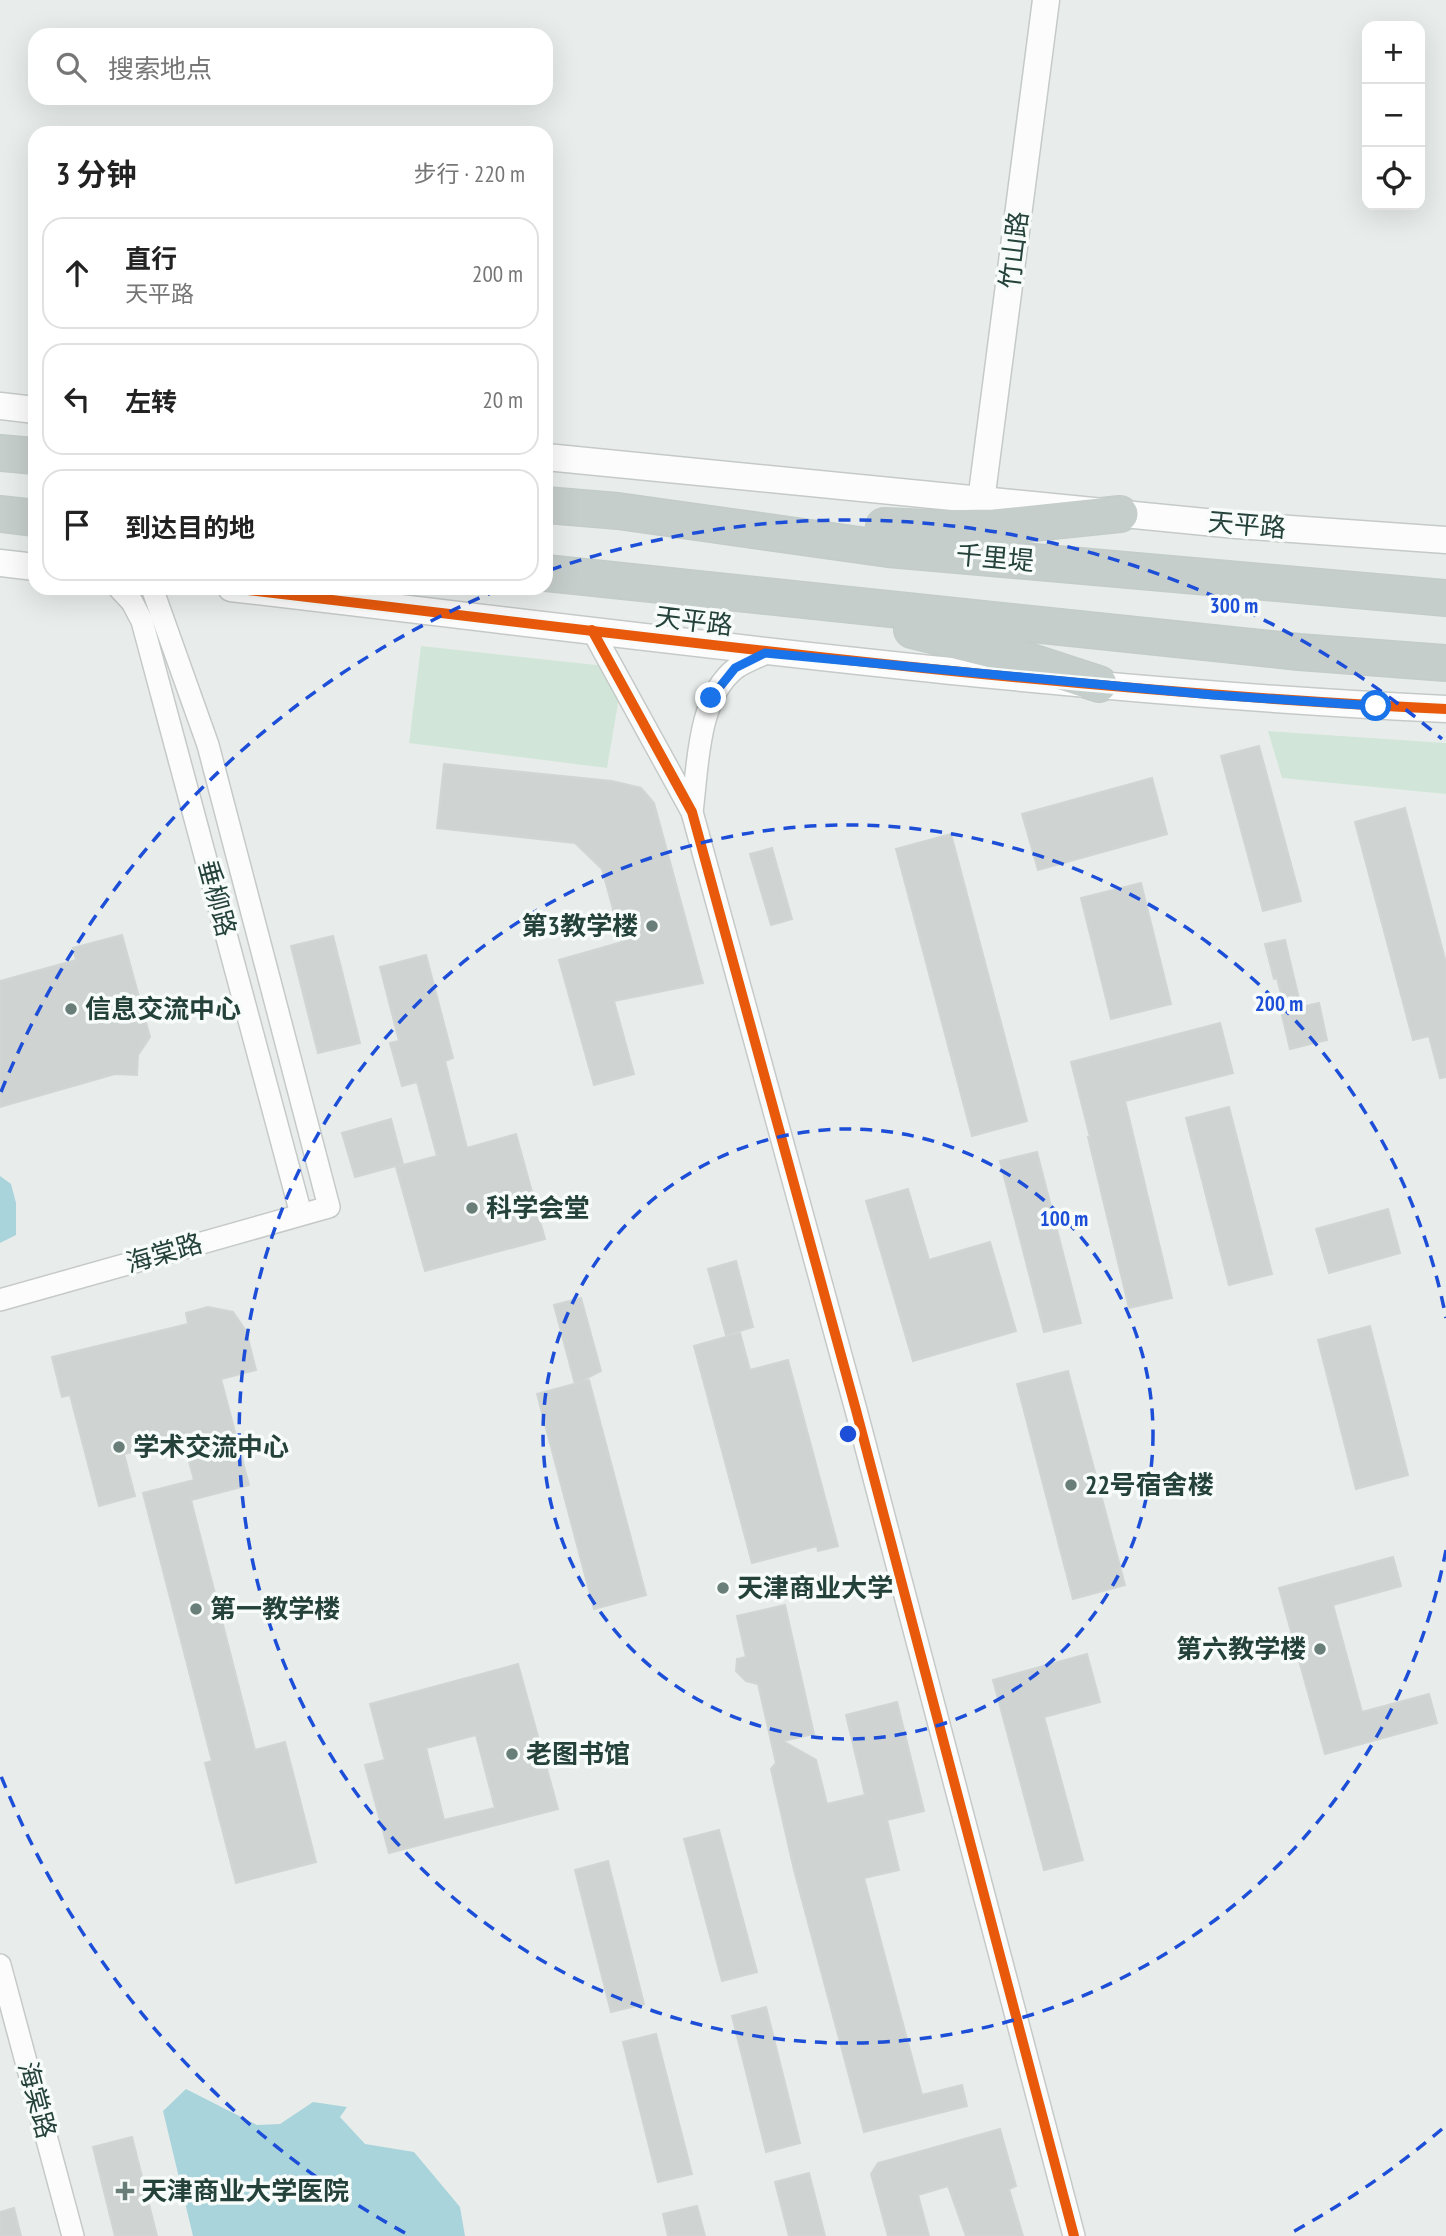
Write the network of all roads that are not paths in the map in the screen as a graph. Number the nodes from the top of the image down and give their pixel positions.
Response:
1 (1046, 0) edge
2 (0, 453) edge
3 (28, 455) edge
4 (553, 458) edge
5 (981, 501) junction
6 (553, 506) edge
7 (0, 514) edge
8 (1120, 514) junction
9 (28, 517) edge
10 (889, 537) junction
11 (1446, 540) edge
12 (0, 563) edge
13 (28, 566) edge
14 (553, 574) edge
15 (126, 595) edge
16 (154, 595) edge
17 (290, 595) edge
18 (1446, 598) edge
19 (881, 615) junction
20 (592, 631) junction
21 (765, 653) junction
22 (1446, 663) edge
23 (1099, 684) junction
24 (1446, 709) edge
25 (692, 812) junction
26 (329, 1207) joint
27 (301, 1214) junction
28 (0, 1300) edge
29 (0, 1965) edge
30 (73, 2236) edge
31 (1074, 2236) edge

1 - 5 street, 竹山路
2 - 3 highway
4 - 5 street, 天平路
5 - 8 street, 天平路
6 - 10 highway, 千里堤
7 - 9 highway
8 - 10 highway
8 - 11 street, 天平路
10 - 18 highway, 千里堤
12 - 13 street
14 - 19 highway
15 - 27 street, 垂柳路
16 - 26 street, 垂柳路
17 - 20 street, 天平路
19 - 22 highway
19 - 23 highway
20 - 21 street, 天平路
20 - 25 street
21 - 23 street, 天平路
21 - 25 street
23 - 24 street, 天平路
25 - 31 street
26 - 27 street, 海棠路
27 - 28 street, 海棠路
29 - 30 street, 海棠路

